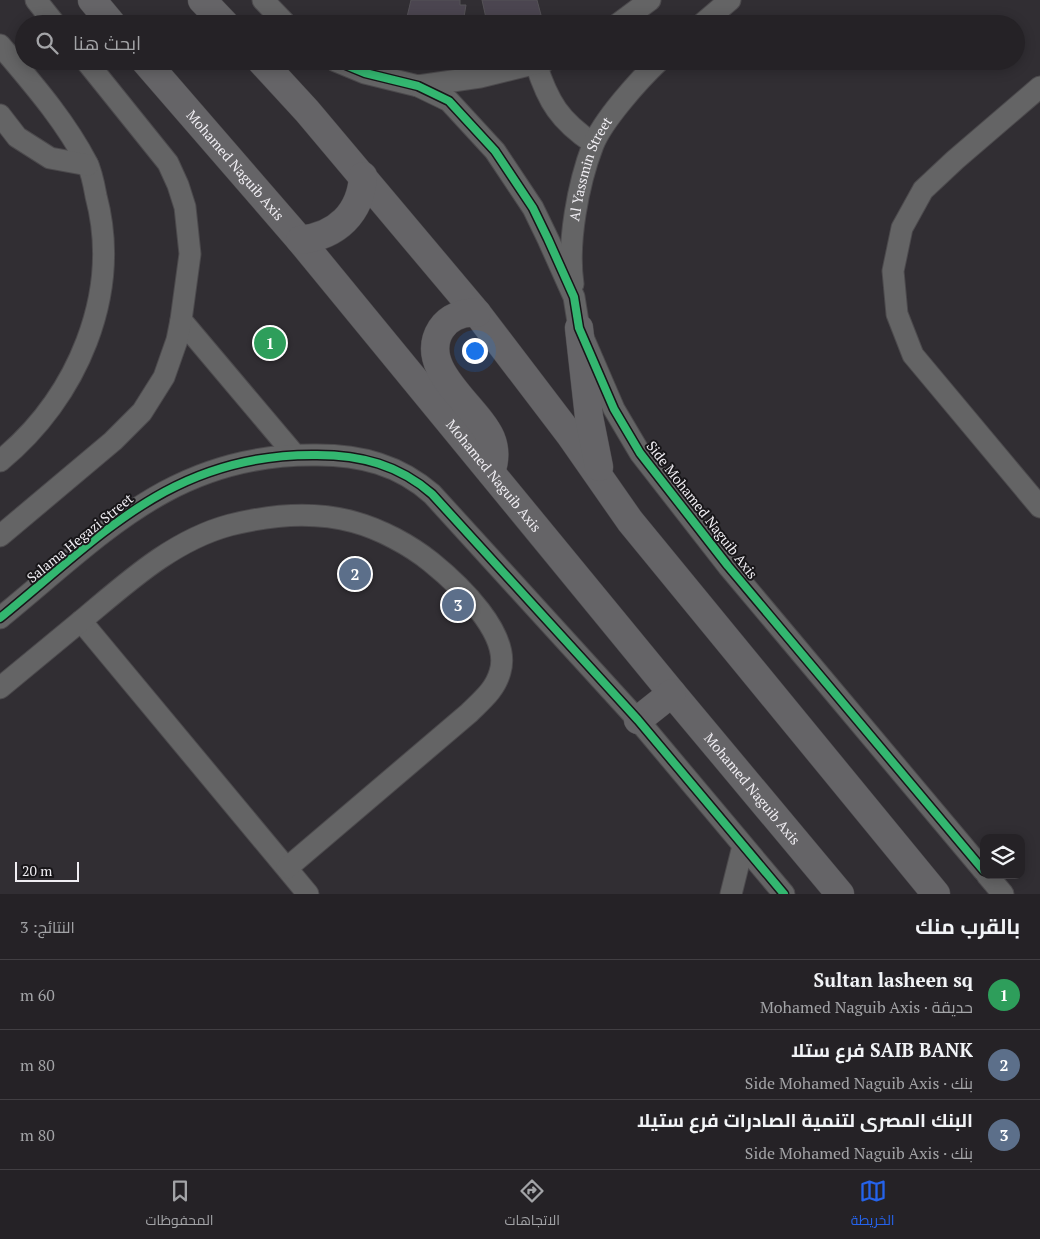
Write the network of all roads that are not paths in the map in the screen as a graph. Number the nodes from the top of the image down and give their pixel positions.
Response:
1 (36, 0) edge
2 (92, 0) edge
3 (202, 0) edge
4 (263, 0) edge
5 (650, 0) edge
6 (730, 0) edge
7 (48, 15) edge
8 (104, 15) edge
9 (216, 15) edge
10 (277, 15) edge
11 (630, 15) edge
12 (712, 15) edge
13 (0, 45) edge
14 (15, 63) edge
15 (21, 70) edge
16 (93, 70) edge
17 (153, 70) edge
18 (269, 70) edge
19 (358, 70) edge
20 (510, 70) edge
21 (541, 70) edge
22 (649, 70) edge
23 (418, 86) junction
24 (1040, 88) edge
25 (0, 115) edge
26 (593, 143) junction
27 (88, 165) junction
28 (363, 176) junction
29 (300, 240) junction
30 (574, 296) junction
31 (478, 313) junction
32 (181, 320) junction
33 (579, 328) junction
34 (294, 454) junction
35 (0, 461) edge
36 (491, 472) junction
37 (602, 481) junction
38 (1040, 507) edge
39 (0, 536) edge
40 (0, 618) edge
41 (81, 621) junction
42 (0, 688) edge
43 (672, 693) junction
44 (638, 720) junction
45 (743, 846) junction
46 (980, 867) edge
47 (287, 868) junction
48 (990, 879) edge
49 (308, 894) edge
50 (731, 894) edge
51 (784, 894) edge
52 (840, 894) edge
53 (936, 894) edge
54 (1003, 894) edge

1 - 7 street
2 - 8 main road
3 - 9 main road
4 - 10 street
5 - 11 street
6 - 12 street
13 - 14 street
15 - 27 street
16 - 32 street
17 - 29 main road, Mohamed Naguib Axis
18 - 28 main road
19 - 23 street, Side Mohamed Naguib Axis
20 - 23 street
21 - 26 street
22 - 26 street, Al Yassmin Street
23 - 30 street, Side Mohamed Naguib Axis
24 - 38 street
25 - 27 street
26 - 30 street, Al Yassmin Street
27 - 35 street
28 - 29 main road
28 - 31 main road
29 - 36 main road, Mohamed Naguib Axis
30 - 33 street, Side Mohamed Naguib Axis
31 - 36 main road
31 - 37 main road
32 - 34 street
32 - 39 street
33 - 37 main road
33 - 46 street, Side Mohamed Naguib Axis
34 - 40 street, Salama Hegazi Street
34 - 44 street
36 - 43 main road, Mohamed Naguib Axis
37 - 53 main road
41 - 42 street
41 - 47 street
41 - 47 street
43 - 44 main road
43 - 52 main road, Mohamed Naguib Axis
44 - 45 street
45 - 50 street
45 - 51 street
47 - 49 street
48 - 54 street

